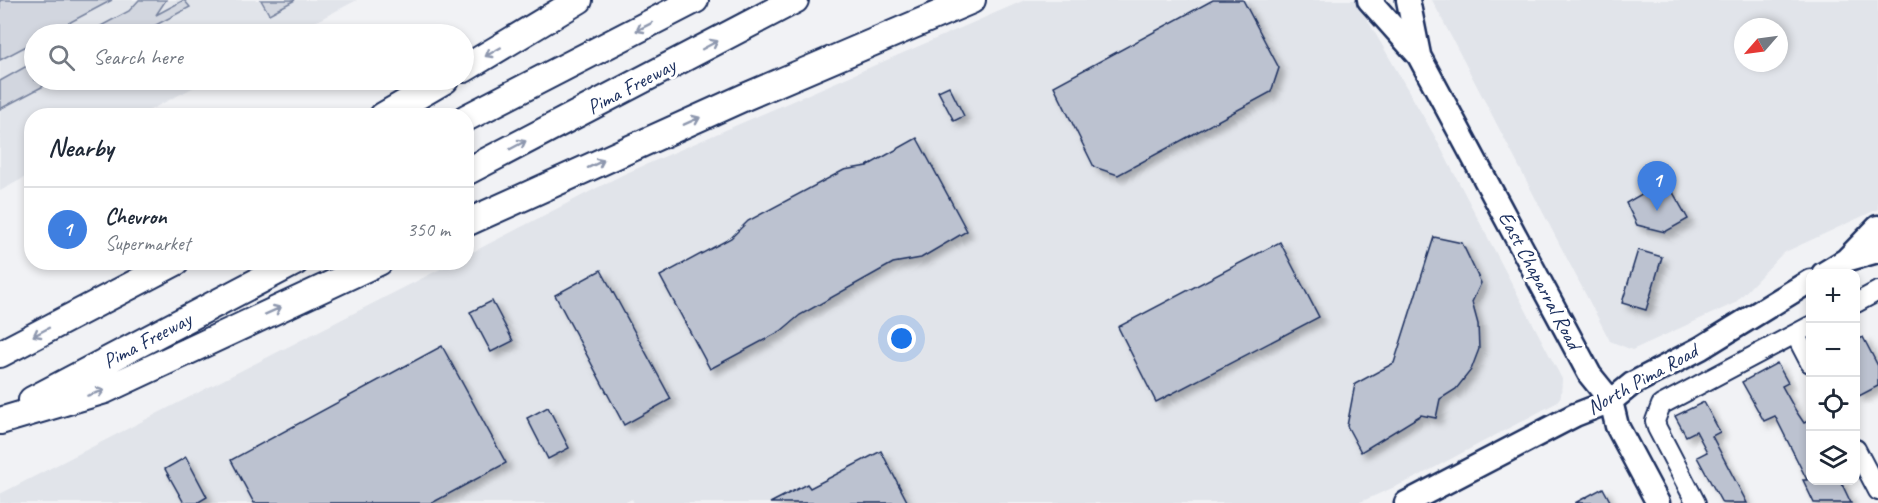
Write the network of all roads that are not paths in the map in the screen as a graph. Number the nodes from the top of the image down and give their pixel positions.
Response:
1 (579, 0) edge
2 (695, 0) edge
3 (795, 0) edge
4 (972, 0) edge
5 (1369, 0) edge
6 (1408, 0) edge
7 (1419, 56) junction
8 (474, 63) edge
9 (428, 90) edge
10 (397, 108) edge
11 (474, 114) edge
12 (474, 168) edge
13 (474, 219) edge
14 (1878, 227) edge
15 (1878, 251) edge
16 (1846, 260) junction
17 (1830, 269) edge
18 (145, 270) edge
19 (160, 270) edge
20 (280, 270) edge
21 (362, 270) edge
22 (1806, 283) edge
23 (131, 285) junction
24 (1803, 330) edge
25 (0, 354) edge
26 (1611, 401) junction
27 (0, 419) edge
28 (1860, 457) edge
29 (1878, 491) edge
30 (1406, 503) edge
31 (1658, 503) edge
32 (1696, 503) edge

1 -> 8 highway
2 -> 11 highway
12 -> 3 highway, Pima Freeway
13 -> 4 highway
5 - 7 main road, East Chaparral Road
6 - 7 main road, East Chaparral Road
7 - 26 main road, East Chaparral Road
9 - 10 highway
14 - 16 main road
15 - 16 main road
16 - 17 main road
18 - 23 highway
19 - 23 highway
20 - 27 highway, Pima Freeway
27 -> 21 highway
22 - 26 main road, North Pima Road
23 -> 25 highway
24 - 32 street, North Pima Road
26 - 30 main road, North Pima Road
26 - 31 main road, East Chaparral Road
28 - 29 street

